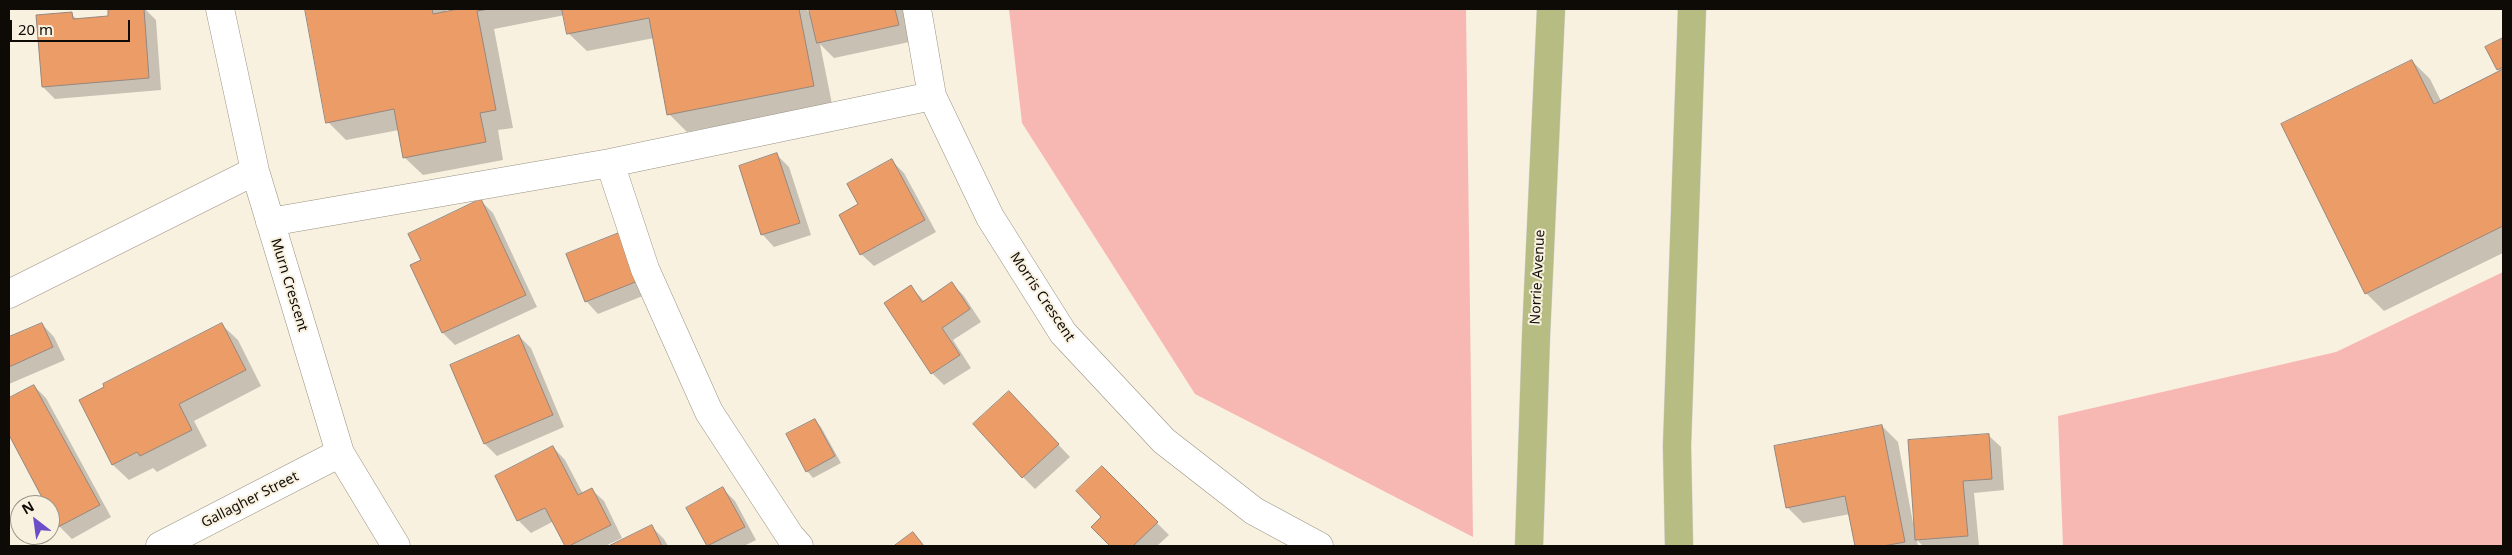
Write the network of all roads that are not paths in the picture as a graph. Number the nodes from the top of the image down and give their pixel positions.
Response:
1 (220, 9) edge
2 (917, 9) edge
3 (1551, 9) edge
4 (1692, 9) edge
5 (932, 96) junction
6 (610, 163) junction
7 (255, 171) junction
8 (270, 222) junction
9 (9, 294) edge
10 (340, 453) junction
11 (160, 546) edge
12 (396, 546) edge
13 (799, 546) edge
14 (1319, 546) edge
15 (1529, 546) edge
16 (1679, 546) edge

1 - 7 street, Murn Crescent
2 - 5 street, Morris Crescent
3 - 15 main road, Norrie Avenue
4 - 16 main road
5 - 6 street
5 - 14 street, Morris Crescent
6 - 8 street
6 - 13 street
7 - 8 street, Murn Crescent
7 - 9 street
8 - 10 street, Murn Crescent
10 - 11 street, Gallagher Street
10 - 12 street, Murn Crescent

